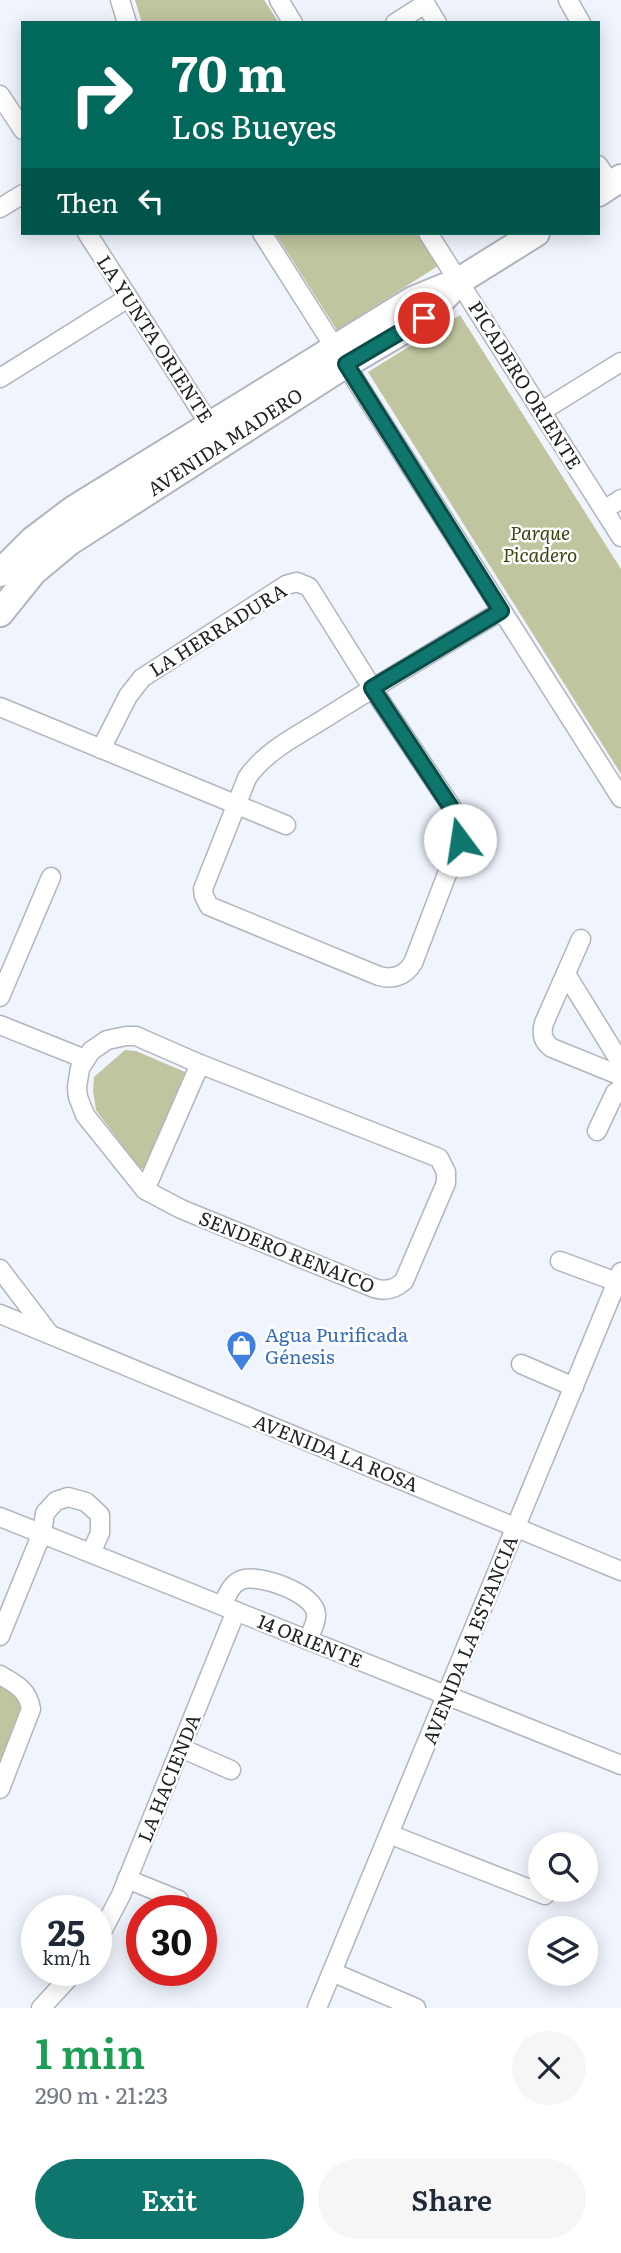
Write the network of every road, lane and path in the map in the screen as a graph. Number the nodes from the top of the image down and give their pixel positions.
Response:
1 (120, 0) edge
2 (279, 0) edge
3 (568, 0) edge
4 (424, 2) edge
5 (126, 21) edge
6 (292, 21) edge
7 (398, 21) edge
8 (436, 21) edge
9 (581, 21) edge
10 (0, 95) edge
11 (21, 127) edge
12 (21, 195) edge
13 (0, 208) edge
14 (88, 235) edge
15 (263, 235) edge
16 (429, 235) edge
17 (533, 235) edge
18 (460, 281) junction
19 (128, 298) junction
20 (341, 356) junction
21 (621, 362) edge
22 (0, 378) edge
23 (542, 411) junction
24 (216, 435) junction
25 (621, 499) edge
26 (604, 510) junction
27 (621, 537) edge
28 (0, 573) edge
29 (501, 611) junction
30 (0, 613) edge
31 (372, 688) junction
32 (0, 707) edge
33 (101, 749) junction
34 (621, 799) edge
35 (236, 805) junction
36 (285, 825) dead end
37 (51, 877) dead end
38 (581, 939) dead end
39 (566, 974) junction
40 (0, 997) edge
41 (0, 1025) edge
42 (85, 1059) junction
43 (621, 1063) edge
44 (200, 1064) junction
45 (621, 1076) edge
46 (621, 1089) edge
47 (597, 1132) dead end
48 (145, 1190) junction
49 (560, 1261) dead end
50 (0, 1269) edge
51 (619, 1277) edge
52 (0, 1314) edge
53 (50, 1335) junction
54 (521, 1364) dead end
55 (574, 1387) junction
56 (0, 1517) edge
57 (516, 1527) junction
58 (42, 1533) junction
59 (91, 1553) junction
60 (621, 1571) edge
61 (230, 1608) junction
62 (0, 1636) edge
63 (307, 1640) junction
64 (0, 1675) edge
65 (447, 1695) junction
66 (181, 1748) junction
67 (621, 1765) edge
68 (231, 1770) dead end
69 (0, 1789) edge
70 (390, 1834) junction
71 (127, 1880) junction
72 (528, 1888) edge
73 (166, 1895) edge
74 (112, 1915) edge
75 (332, 1972) junction
76 (64, 1986) edge
77 (50, 2005) edge
78 (317, 2008) edge
79 (416, 2008) edge

1 - 5 street
2 - 6 street
3 - 9 street
4 - 7 street
4 - 8 street
10 - 11 street
12 - 13 street
14 - 19 street, LA YUNTA ORIENTE
15 - 20 street
16 - 18 street, PICADERO ORIENTE
17 - 18 street, AVENIDA MADERO
18 - 20 street, AVENIDA MADERO
18 - 23 street, PICADERO ORIENTE
19 - 22 street
19 - 24 street, LA YUNTA ORIENTE
20 - 24 street, AVENIDA MADERO
20 - 29 street
21 - 23 street
23 - 26 street, PICADERO ORIENTE
24 - 28 street, AVENIDA MADERO
24 - 30 street, AVENIDA MADERO
25 - 26 street
26 - 27 street, PICADERO ORIENTE
29 - 31 street
29 - 34 street
31 - 33 street, LA HERRADURA
31 - 35 street
31 - 35 street, LA HERRADURA
32 - 33 street
33 - 35 street
35 - 36 street
37 - 40 street
38 - 39 street
39 - 43 street
39 - 45 street
41 - 42 street
42 - 44 street, SENDERO RENAICO
42 - 48 street, SENDERO RENAICO
44 - 48 street
44 - 48 street, SENDERO RENAICO
46 - 47 street
49 - 51 street
50 - 53 street
51 - 55 street, AVENIDA LA ESTANCIA
52 - 53 street, AVENIDA LA ROSA
53 - 57 street, AVENIDA LA ROSA
54 - 55 street
55 - 57 street, AVENIDA LA ESTANCIA
56 - 58 street, 14 ORIENTE
57 - 60 street, AVENIDA LA ROSA
57 - 65 street, AVENIDA LA ESTANCIA
58 - 59 street, 14 ORIENTE
58 - 59 street
58 - 62 street
59 - 61 street, 14 ORIENTE
61 - 63 street, 14 ORIENTE
61 - 63 street, LA HACIENDA
61 - 66 street, LA HACIENDA
63 - 65 street, 14 ORIENTE
64 - 69 street
65 - 67 street, 14 ORIENTE
65 - 70 street, AVENIDA LA ESTANCIA
66 - 68 street
66 - 71 street, LA HACIENDA
70 - 72 street
70 - 75 street, AVENIDA LA ESTANCIA
71 - 73 street
71 - 74 street, LA HACIENDA
75 - 78 street, AVENIDA LA ESTANCIA
75 - 79 street
76 - 77 street

